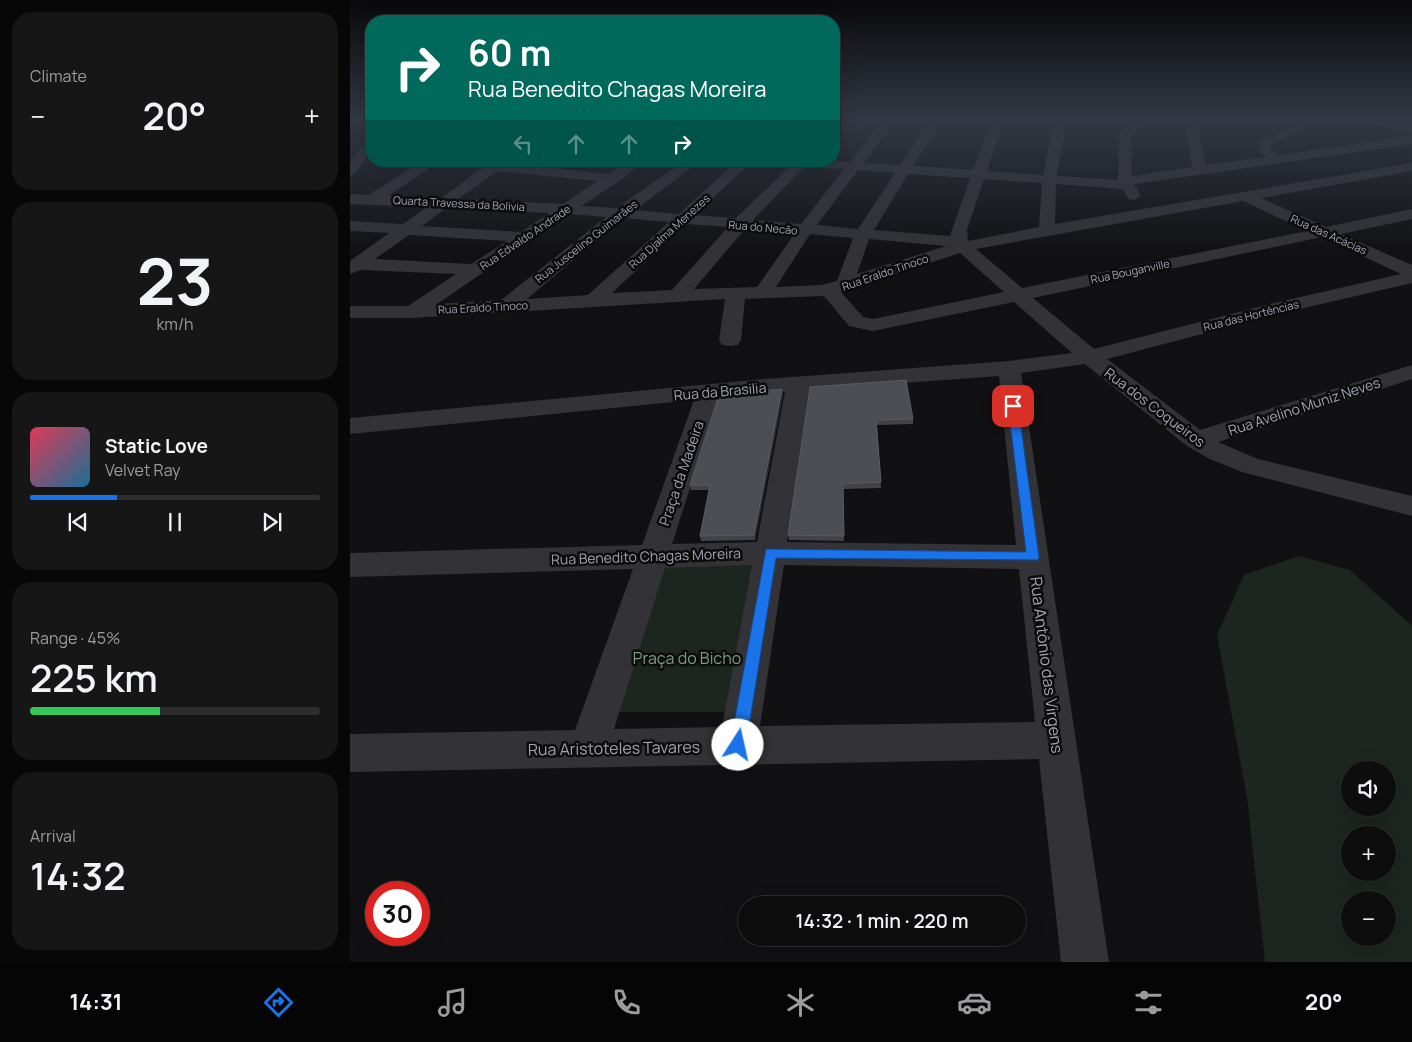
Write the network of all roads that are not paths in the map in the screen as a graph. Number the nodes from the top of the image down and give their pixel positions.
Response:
1 (855, 163) edge
2 (909, 163) edge
3 (982, 163) edge
4 (1052, 163) edge
5 (1126, 163) edge
6 (1198, 163) edge
7 (1257, 163) edge
8 (840, 165) edge
9 (853, 166) junction
10 (424, 167) edge
11 (495, 167) edge
12 (522, 167) edge
13 (629, 167) edge
14 (685, 167) edge
15 (738, 167) edge
16 (797, 167) edge
17 (1412, 167) edge
18 (904, 170) junction
19 (1200, 171) junction
20 (978, 175) junction
21 (613, 179) junction
22 (1049, 180) junction
23 (1126, 183) junction
24 (1245, 196) junction
25 (350, 199) edge
26 (373, 199) junction
27 (443, 202) junction
28 (567, 209) junction
29 (619, 214) junction
30 (1146, 214) junction
31 (1412, 214) edge
32 (682, 219) junction
33 (740, 224) junction
34 (350, 226) edge
35 (406, 229) junction
36 (804, 230) junction
37 (1048, 230) junction
38 (1324, 232) junction
39 (862, 236) junction
40 (526, 238) junction
41 (961, 244) junction
42 (354, 266) edge
43 (476, 270) junction
44 (1412, 272) edge
45 (1412, 277) edge
46 (837, 288) junction
47 (763, 292) junction
48 (736, 293) junction
49 (678, 295) junction
50 (1019, 296) junction
51 (592, 300) junction
52 (506, 306) junction
53 (350, 312) edge
54 (412, 312) junction
55 (730, 340) dead end
56 (1090, 357) junction
57 (1008, 368) junction
58 (1412, 372) edge
59 (798, 384) junction
60 (709, 392) junction
61 (350, 426) edge
62 (1196, 440) junction
63 (1412, 506) edge
64 (771, 553) junction
65 (654, 555) junction
66 (1033, 557) junction
67 (350, 565) edge
68 (1057, 740) junction
69 (738, 745) junction
70 (588, 748) junction
71 (350, 753) edge
72 (1085, 962) edge

1 - 9 street
2 - 18 street
3 - 20 street
4 - 22 street
5 - 23 street
6 - 19 street
7 - 19 street
8 - 9 street
9 - 18 street
9 - 36 street
10 - 26 street
11 - 27 street
12 - 21 street
13 - 21 street, Rua Edvaldo Andrade
14 - 29 street, Rua Juscelino Guimarães
15 - 32 street, Rua Djalma Menezes
16 - 33 street
17 - 24 street, Rua Eraldo Tinoco
18 - 20 street
18 - 39 street
19 - 23 street
20 - 22 street
20 - 41 street
21 - 28 street, Rua Edvaldo Andrade
22 - 23 street
22 - 37 street
23 - 30 street
24 - 30 street, Rua Eraldo Tinoco
24 - 38 street, Rua das Acácias
25 - 26 street, Quarta Travessa da Bolivia
26 - 27 street, Quarta Travessa da Bolivia
27 - 28 street, Quarta Travessa da Bolivia
27 - 35 street
28 - 29 street, Rua do Necão
28 - 40 street, Rua Edvaldo Andrade
29 - 32 street, Rua do Necão
29 - 52 street, Rua Juscelino Guimarães
30 - 37 street, Rua Eraldo Tinoco
31 - 38 street, Rua Bouganville
32 - 33 street, Rua do Necão
32 - 51 street, Rua Djalma Menezes
33 - 36 street, Rua do Necão
33 - 49 street
34 - 35 street
35 - 40 street
35 - 42 street
36 - 39 street, Rua do Necão
36 - 47 street
37 - 41 street, Rua Eraldo Tinoco
38 - 44 street, Rua das Acácias
38 - 50 street, Rua Bouganville
39 - 41 street, Rua do Necão
39 - 46 street
40 - 43 street, Rua Edvaldo Andrade
41 - 46 street, Rua Eraldo Tinoco
41 - 50 street, Rua dos Coqueiros
42 - 43 street
43 - 54 street, Rua Edvaldo Andrade
45 - 56 street, Rua das Hortências
46 - 47 street, Rua Eraldo Tinoco
46 - 50 street, Rua Bouganville
47 - 48 street, Rua Eraldo Tinoco
48 - 49 street, Rua Eraldo Tinoco
48 - 55 street
49 - 51 street, Rua Eraldo Tinoco
50 - 56 street, Rua dos Coqueiros
51 - 52 street, Rua Eraldo Tinoco
52 - 54 street, Rua Eraldo Tinoco
53 - 54 street, Rua Eraldo Tinoco
56 - 57 street, Rua da Brasilia
56 - 62 street, Rua dos Coqueiros
57 - 59 street, Rua da Brasilia
57 - 66 street, Rua Antônio das Virgens
58 - 62 street, Rua Avelino Muniz Neves
59 - 60 street, Rua da Brasilia
59 - 64 street
60 - 61 street, Rua da Brasilia
60 - 65 street, Praça da Madeira
62 - 63 street, Rua dos Coqueiros
64 - 65 street, Rua Benedito Chagas Moreira
64 - 66 street, Rua Benedito Chagas Moreira
64 - 69 street
65 - 67 street, Rua Benedito Chagas Moreira
65 - 70 street, Praça da Madeira
66 - 68 street, Rua Antônio das Virgens
68 - 69 street, Rua Aristoteles Tavares
68 - 72 street, Rua Antônio das Virgens
69 - 70 street, Rua Aristoteles Tavares
70 - 71 street, Rua Aristoteles Tavares

